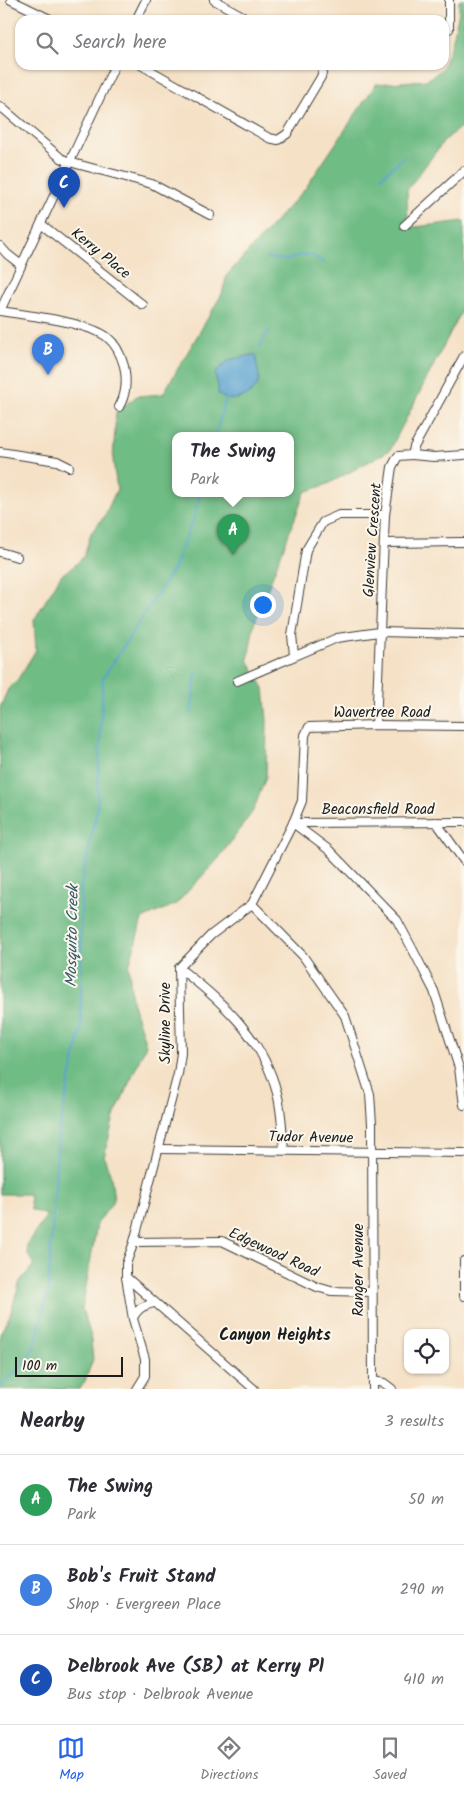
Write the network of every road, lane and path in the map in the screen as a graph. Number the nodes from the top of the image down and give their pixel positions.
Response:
1 (11, 0) edge
2 (146, 0) edge
3 (214, 0) edge
4 (449, 0) edge
5 (42, 15) edge
6 (138, 15) edge
7 (241, 15) edge
8 (449, 29) dead end
9 (113, 70) edge
10 (150, 70) edge
11 (323, 70) edge
12 (0, 106) edge
13 (70, 162) junction
14 (464, 171) edge
15 (210, 215) dead end
16 (41, 224) junction
17 (404, 226) dead end
18 (0, 246) edge
19 (21, 265) junction
20 (144, 305) dead end
21 (0, 311) edge
22 (464, 356) edge
23 (119, 407) dead end
24 (0, 452) edge
25 (412, 455) junction
26 (464, 455) edge
27 (69, 467) dead end
28 (385, 515) junction
29 (464, 542) edge
30 (385, 543) junction
31 (0, 552) edge
32 (17, 557) dead end
33 (379, 632) junction
34 (464, 634) edge
35 (294, 655) junction
36 (238, 681) dead end
37 (376, 725) junction
38 (464, 726) edge
39 (305, 734) joint
40 (436, 822) junction
41 (464, 822) edge
42 (293, 823) junction
43 (464, 862) edge
44 (252, 904) junction
45 (179, 968) junction
46 (464, 1106) edge
47 (158, 1149) junction
48 (284, 1150) junction
49 (372, 1152) junction
50 (464, 1153) edge
51 (134, 1242) junction
52 (464, 1262) edge
53 (126, 1277) junction
54 (372, 1292) junction
55 (464, 1296) edge
56 (154, 1303) junction
57 (133, 1319) junction
58 (373, 1385) edge
59 (137, 1389) edge
60 (254, 1389) edge
61 (392, 1389) edge

1 - 5 street
2 - 6 street
3 - 7 street
4 - 8 street
9 - 13 street
10 - 11 street
12 - 13 street
13 - 15 street
13 - 16 street
14 - 17 street
16 - 19 street
16 - 20 street, Kerry Place
18 - 19 street
19 - 21 street
21 - 23 street
22 - 25 street
24 - 27 street
25 - 26 street
25 - 28 street, Glenview Crescent
28 - 30 street, Glenview Crescent
28 - 35 street
29 - 30 street
30 - 33 street, Glenview Crescent
31 - 32 street
33 - 34 street
33 - 35 street
33 - 37 street, Glenview Crescent
35 - 36 street
37 - 38 street, Wavertree Road
37 - 39 street, Wavertree Road
39 - 42 street, Skyline Drive
40 - 41 street, Beaconsfield Road
40 - 42 street, Beaconsfield Road
40 - 43 street
42 - 44 street, Skyline Drive
42 - 46 street
44 - 45 street, Skyline Drive
44 - 49 street, Ranger Avenue
45 - 47 street, Skyline Drive
45 - 48 street
47 - 48 street, Tudor Avenue
47 - 51 street, Skyline Drive
48 - 49 street, Tudor Avenue
49 - 50 street, Tudor Avenue
49 - 54 street, Ranger Avenue
51 - 53 street, Skyline Drive
51 - 54 street, Edgewood Road
52 - 55 street
53 - 56 street
53 - 57 street, Skyline Drive
54 - 58 street, Ranger Avenue
56 - 57 street
56 - 60 street
57 - 59 street, Skyline Drive
58 - 61 street

